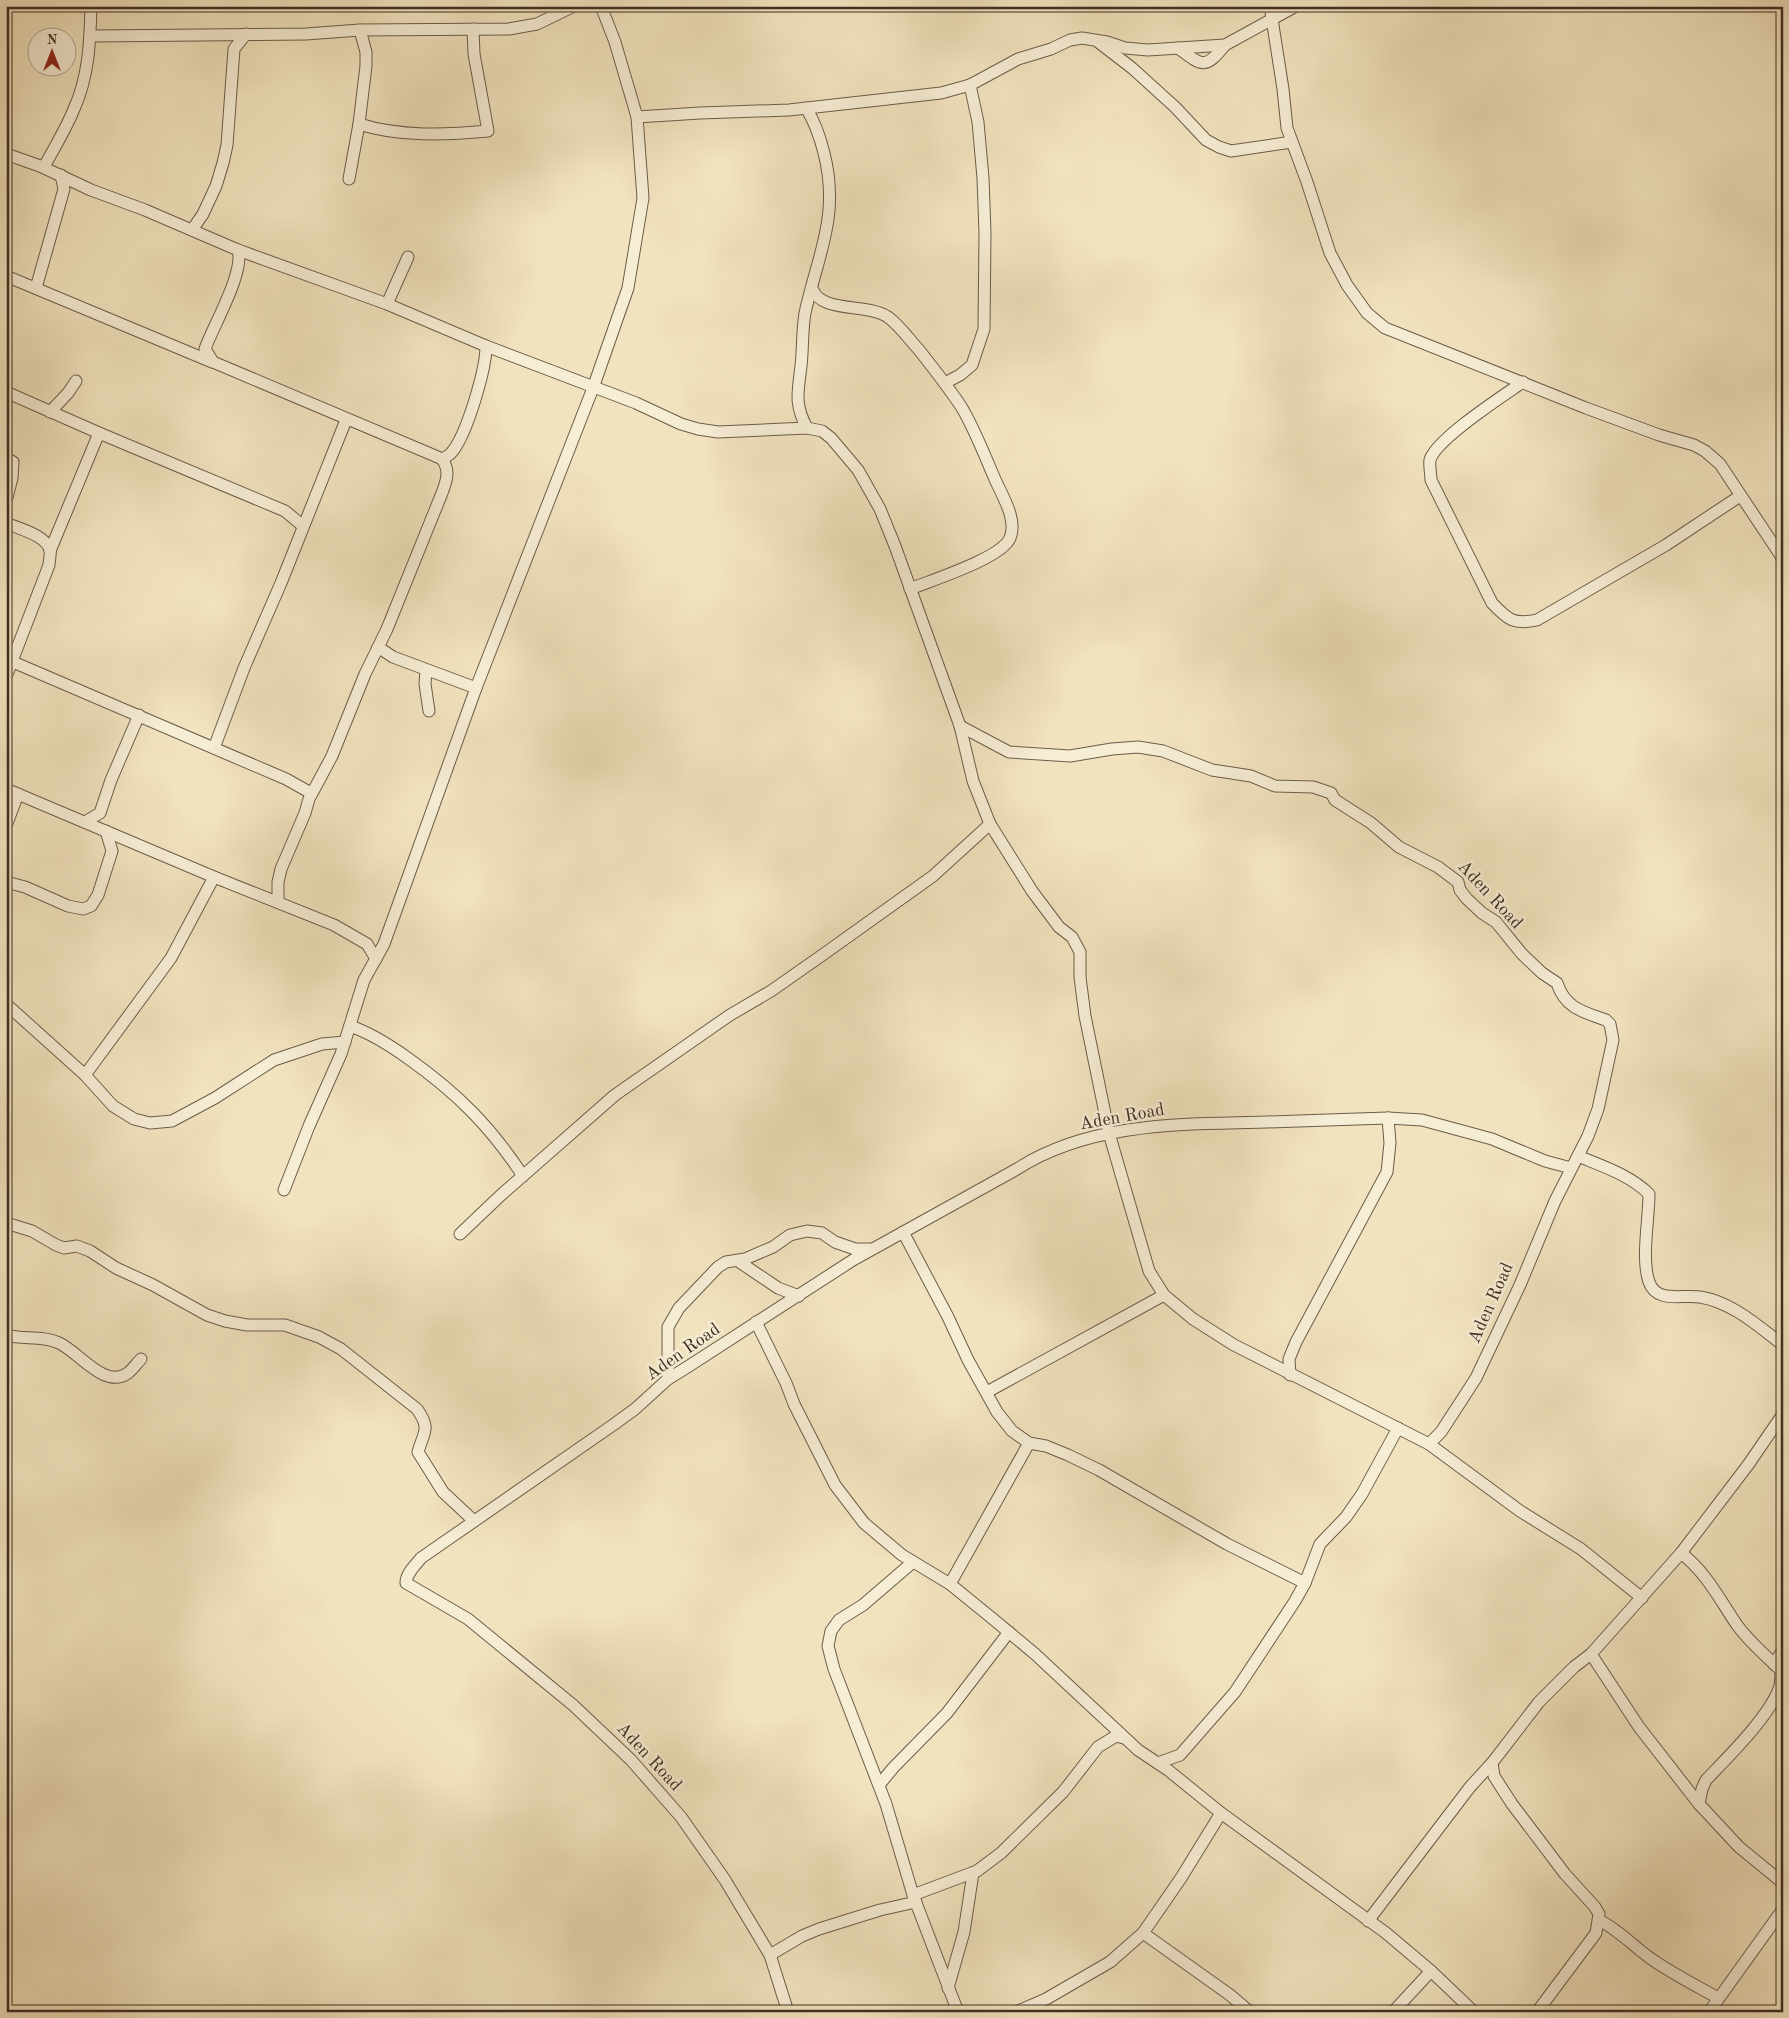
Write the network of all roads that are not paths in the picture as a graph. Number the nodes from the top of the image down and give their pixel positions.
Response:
1 (91, 6) edge
2 (574, 6) edge
3 (601, 6) edge
4 (1270, 6) edge
5 (1296, 6) edge
6 (1273, 20) junction
7 (360, 30) junction
8 (473, 30) junction
9 (246, 34) junction
10 (90, 36) junction
11 (1096, 40) junction
12 (1225, 45) junction
13 (1178, 48) junction
14 (970, 85) junction
15 (806, 108) junction
16 (637, 117) junction
17 (359, 124) junction
18 (1292, 142) junction
19 (6, 154) edge
20 (44, 167) junction
21 (61, 176) junction
22 (349, 179) dead end
23 (192, 230) junction
24 (238, 250) junction
25 (408, 257) dead end
26 (6, 276) edge
27 (36, 288) junction
28 (813, 290) junction
29 (387, 304) junction
30 (486, 346) junction
31 (213, 362) junction
32 (76, 381) dead end
33 (1523, 382) junction
34 (944, 383) junction
35 (593, 388) junction
36 (7, 394) edge
37 (50, 412) junction
38 (346, 420) junction
39 (807, 428) junction
40 (98, 433) junction
41 (6, 458) edge
42 (442, 458) junction
43 (1740, 496) junction
44 (6, 501) edge
45 (6, 524) edge
46 (303, 526) junction
47 (50, 550) junction
48 (1783, 559) edge
49 (910, 589) junction
50 (378, 647) junction
51 (9, 660) edge
52 (426, 670) junction
53 (6, 677) edge
54 (476, 688) junction
55 (429, 711) dead end
56 (139, 715) junction
57 (960, 726) junction
58 (214, 748) junction
59 (6, 789) edge
60 (312, 793) junction
61 (18, 794) junction
62 (85, 822) junction
63 (990, 824) junction
64 (6, 826) edge
65 (106, 831) junction
66 (214, 877) junction
67 (6, 882) edge
68 (278, 902) junction
69 (376, 959) junction
70 (6, 1004) edge
71 (350, 1026) junction
72 (345, 1042) junction
73 (85, 1075) junction
74 (1388, 1118) junction
75 (1108, 1133) junction
76 (1578, 1156) junction
77 (1571, 1168) junction
78 (523, 1176) junction
79 (284, 1190) dead end
80 (6, 1223) edge
81 (903, 1232) junction
82 (460, 1234) dead end
83 (872, 1249) junction
84 (738, 1261) junction
85 (1164, 1295) junction
86 (799, 1296) junction
87 (756, 1322) junction
88 (6, 1335) edge
89 (1783, 1345) edge
90 (141, 1359) dead end
91 (1290, 1375) junction
92 (668, 1379) junction
93 (987, 1392) junction
94 (1783, 1414) edge
95 (1398, 1428) junction
96 (1029, 1443) junction
97 (1429, 1444) junction
98 (474, 1521) junction
99 (1681, 1553) junction
100 (913, 1562) junction
101 (1305, 1583) junction
102 (950, 1584) junction
103 (1642, 1598) junction
104 (1009, 1632) junction
105 (1783, 1650) edge
106 (1591, 1654) junction
107 (1779, 1669) edge
108 (1105, 1721) junction
109 (1124, 1738) junction
110 (1098, 1748) junction
111 (1180, 1755) junction
112 (1492, 1763) junction
113 (1158, 1764) junction
114 (1174, 1775) junction
115 (879, 1785) junction
116 (1699, 1804) junction
117 (1221, 1813) junction
118 (973, 1873) junction
119 (1783, 1884) edge
120 (915, 1899) junction
121 (1783, 1909) edge
122 (1599, 1920) junction
123 (1368, 1921) junction
124 (1143, 1933) junction
125 (770, 1955) junction
126 (1431, 1970) junction
127 (948, 1989) junction
128 (1718, 1998) junction
129 (788, 2012) edge
130 (958, 2012) edge
131 (1016, 2012) edge
132 (1250, 2012) edge
133 (1393, 2012) edge
134 (1474, 2012) edge
135 (1537, 2012) edge
136 (1709, 2012) edge

1 - 10 street
2 - 8 street
3 - 16 street
4 - 6 street
5 - 6 street
6 - 12 street
6 - 18 street
7 - 8 street
7 - 9 street
7 - 17 street
8 - 17 street
9 - 10 street
9 - 23 street
10 - 20 street
11 - 13 street
11 - 14 street
11 - 18 street
12 - 13 street
12 - 13 street
14 - 15 street
14 - 34 street
15 - 16 street
15 - 28 street
16 - 35 street
17 - 22 street
18 - 33 street
19 - 20 street
20 - 21 street
21 - 23 street
21 - 27 street
23 - 24 street
24 - 29 street
24 - 31 street
25 - 29 street
26 - 27 street
27 - 31 street
28 - 34 street
28 - 39 street
29 - 30 street
30 - 35 street
30 - 42 street
31 - 38 street
32 - 37 street
33 - 43 street
33 - 43 street
34 - 49 street
35 - 39 street
35 - 54 street
36 - 37 street
37 - 40 street
38 - 42 street
38 - 46 street
39 - 49 street
40 - 46 street
40 - 47 street
41 - 44 street
42 - 50 street
43 - 48 street
45 - 47 street
46 - 58 street
47 - 51 street
49 - 57 street
50 - 52 street
50 - 60 street
51 - 53 street
51 - 56 street
52 - 54 street
52 - 55 street
54 - 69 street
56 - 58 street
56 - 62 street
57 - 63 street
57 - 76 street, Aden Road
58 - 60 street
59 - 61 street
60 - 68 street
61 - 62 street
61 - 64 street
62 - 65 street
63 - 75 street
63 - 78 street
65 - 66 street
65 - 67 street
66 - 68 street
66 - 73 street
68 - 69 street
69 - 71 street
70 - 73 street
71 - 72 street
71 - 78 street
72 - 73 street
72 - 79 street
74 - 75 street, Aden Road
74 - 77 street, Aden Road
74 - 91 street
75 - 81 street, Aden Road
75 - 85 street
76 - 77 street, Aden Road
76 - 89 street
77 - 97 street, Aden Road
78 - 82 street
80 - 98 street
81 - 83 street, Aden Road
81 - 93 street
83 - 84 street
83 - 86 street, Aden Road
84 - 86 street
84 - 92 street
85 - 91 street
85 - 93 street
86 - 87 street, Aden Road
87 - 92 street, Aden Road
87 - 100 street
88 - 90 street
91 - 95 street
92 - 98 street, Aden Road
93 - 96 street
94 - 99 street
95 - 97 street
95 - 101 street
96 - 101 street
96 - 102 street
97 - 103 street
98 - 125 street, Aden Road
99 - 103 street
99 - 107 street
100 - 102 street
100 - 115 street
101 - 111 street
102 - 104 street
103 - 106 street
104 - 108 street
104 - 115 street
105 - 107 street
106 - 112 street
106 - 116 street
107 - 116 street
108 - 109 street
108 - 110 street
109 - 110 street
109 - 113 street
110 - 118 street
111 - 113 street
111 - 114 street
112 - 122 street
112 - 123 street
113 - 114 street
114 - 117 street
115 - 120 street
116 - 119 street
117 - 123 street
117 - 124 street
118 - 120 street
118 - 127 street
120 - 125 street
120 - 127 street
121 - 128 street
122 - 128 street
122 - 135 street
123 - 126 street
124 - 131 street
124 - 132 street
125 - 129 street, Aden Road
126 - 133 street
126 - 134 street
127 - 130 street
128 - 136 street

